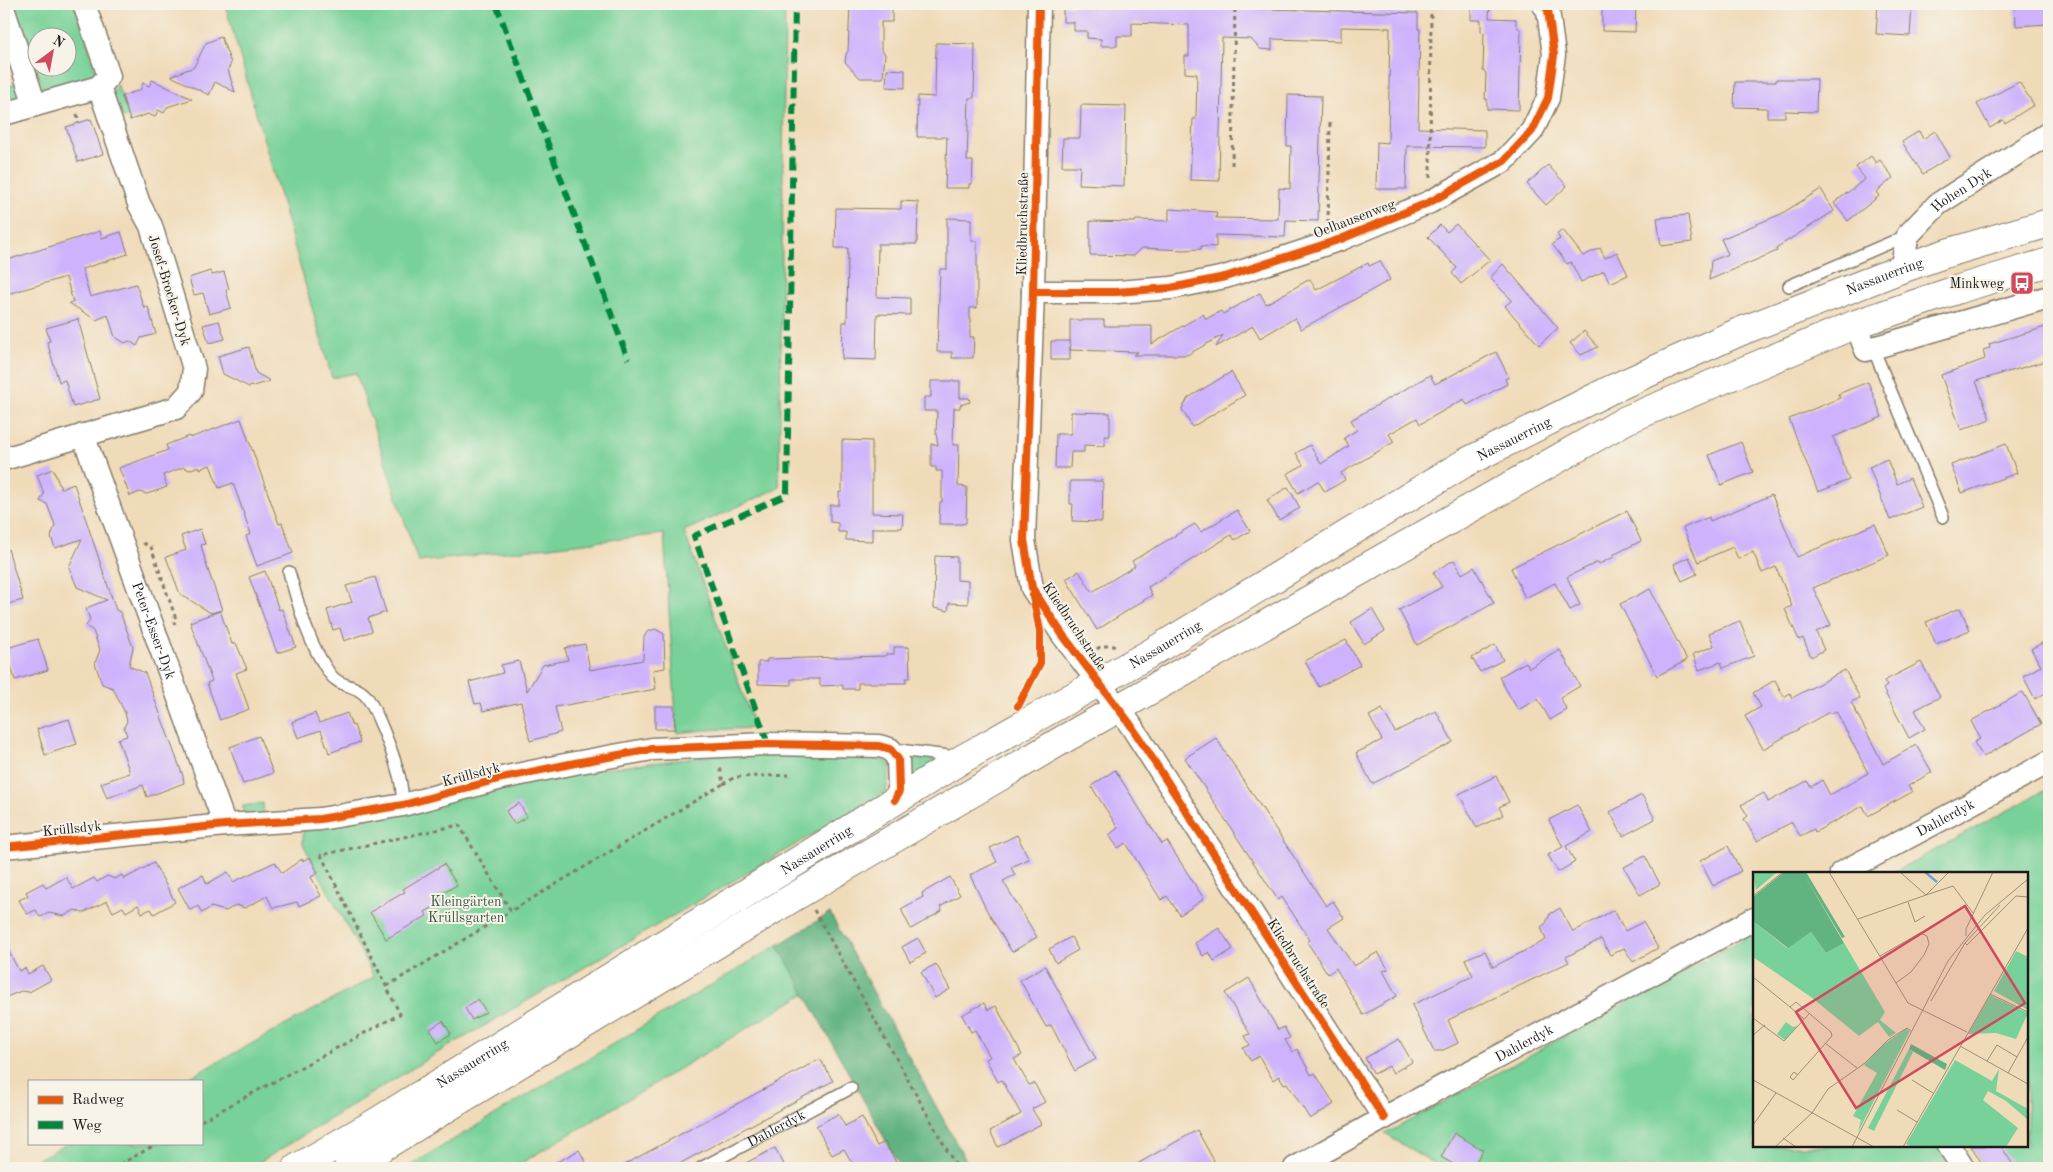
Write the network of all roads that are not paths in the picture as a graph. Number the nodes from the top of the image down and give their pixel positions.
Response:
1 (84, 4) edge
2 (1039, 4) edge
3 (1543, 4) edge
4 (4, 11) edge
5 (99, 87) junction
6 (35, 105) junction
7 (4, 114) edge
8 (2049, 133) edge
9 (2049, 222) edge
10 (1908, 235) junction
11 (2049, 262) edge
12 (1902, 269) junction
13 (1789, 286) dead end
14 (1033, 292) junction
15 (2049, 297) edge
16 (1856, 324) junction
17 (1869, 349) junction
18 (83, 435) junction
19 (4, 459) edge
20 (1943, 517) dead end
21 (289, 572) dead end
22 (1098, 683) junction
23 (1118, 708) junction
24 (890, 749) junction
25 (964, 758) junction
26 (2049, 762) edge
27 (896, 800) junction
28 (403, 806) junction
29 (225, 825) junction
30 (4, 847) edge
31 (1843, 872) edge
32 (1753, 920) edge
33 (851, 1088) dead end
34 (1384, 1118) junction
35 (1950, 1147) edge
36 (297, 1168) edge
37 (348, 1168) edge
38 (701, 1168) edge
39 (1295, 1168) edge
40 (1963, 1168) edge

1 - 5 street
2 - 14 street, Kliedbruchstraße
3 - 14 street, Oelhausenweg
4 - 6 street
5 - 6 street
5 - 18 street, Josef-Brocker-Dyk
6 - 7 street
8 - 10 street, Hohen Dyk
9 - 12 main road, Nassauerring
10 - 12 street
10 - 13 lane
11 - 16 main road, Nassauerring
12 - 22 main road, Nassauerring
14 - 22 street, Kliedbruchstraße
15 - 17 street
16 - 17 street
16 - 23 main road, Nassauerring
17 - 20 lane
18 - 19 street, Josef-Brocker-Dyk
18 - 29 street, Peter-Esser-Dyk
21 - 28 lane
22 - 23 street, Kliedbruchstraße
22 - 25 main road, Nassauerring
23 - 34 street, Kliedbruchstraße
23 - 37 main road, Nassauerring
24 - 25 lane, Krüllsdyk
24 - 27 street
24 - 28 street, Krüllsdyk
25 - 27 main road, Nassauerring
26 - 31 street, Dahlerdyk
27 - 36 main road, Nassauerring
28 - 29 street, Krüllsdyk
29 - 30 street, Krüllsdyk
32 - 34 street, Dahlerdyk
33 - 38 lane, Dahlerdyk
34 - 39 street, Dahlerdyk
35 - 40 street

